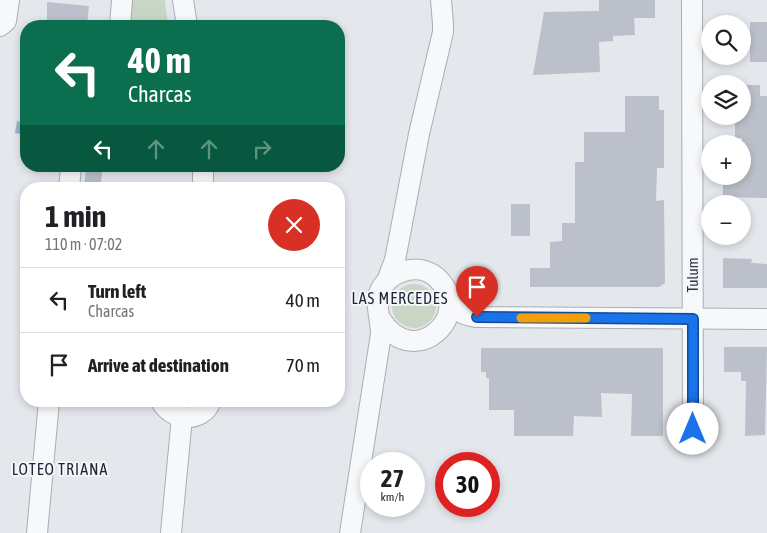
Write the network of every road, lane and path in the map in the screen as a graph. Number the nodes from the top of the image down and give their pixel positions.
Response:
1 (10, 0) edge
2 (122, 0) edge
3 (183, 0) edge
4 (441, 0) edge
5 (692, 0) edge
6 (120, 20) edge
7 (186, 20) edge
8 (0, 26) edge
9 (397, 250) junction
10 (413, 269) junction
11 (387, 281) junction
12 (448, 296) junction
13 (471, 316) junction
14 (693, 319) junction
15 (767, 319) edge
16 (381, 320) junction
17 (440, 330) junction
18 (400, 338) junction
19 (377, 358) junction
20 (48, 407) edge
21 (165, 407) edge
22 (206, 407) edge
23 (182, 417) junction
24 (693, 429) dead end
25 (37, 533) edge
26 (171, 533) edge
27 (350, 533) edge

1 - 8 street
2 - 6 street
3 - 7 street
4 - 9 street
5 - 14 street, Tulum
9 - 10 street
9 - 11 street
10 - 11 street
10 - 12 street
11 - 16 street
12 - 13 street
12 - 17 street
13 - 14 street
13 - 17 street
14 - 15 street
14 - 24 street, Tulum
16 - 18 street
16 - 19 street
17 - 18 street
18 - 19 street
19 - 27 street
20 - 25 street
21 - 23 street
22 - 23 street
23 - 26 street

